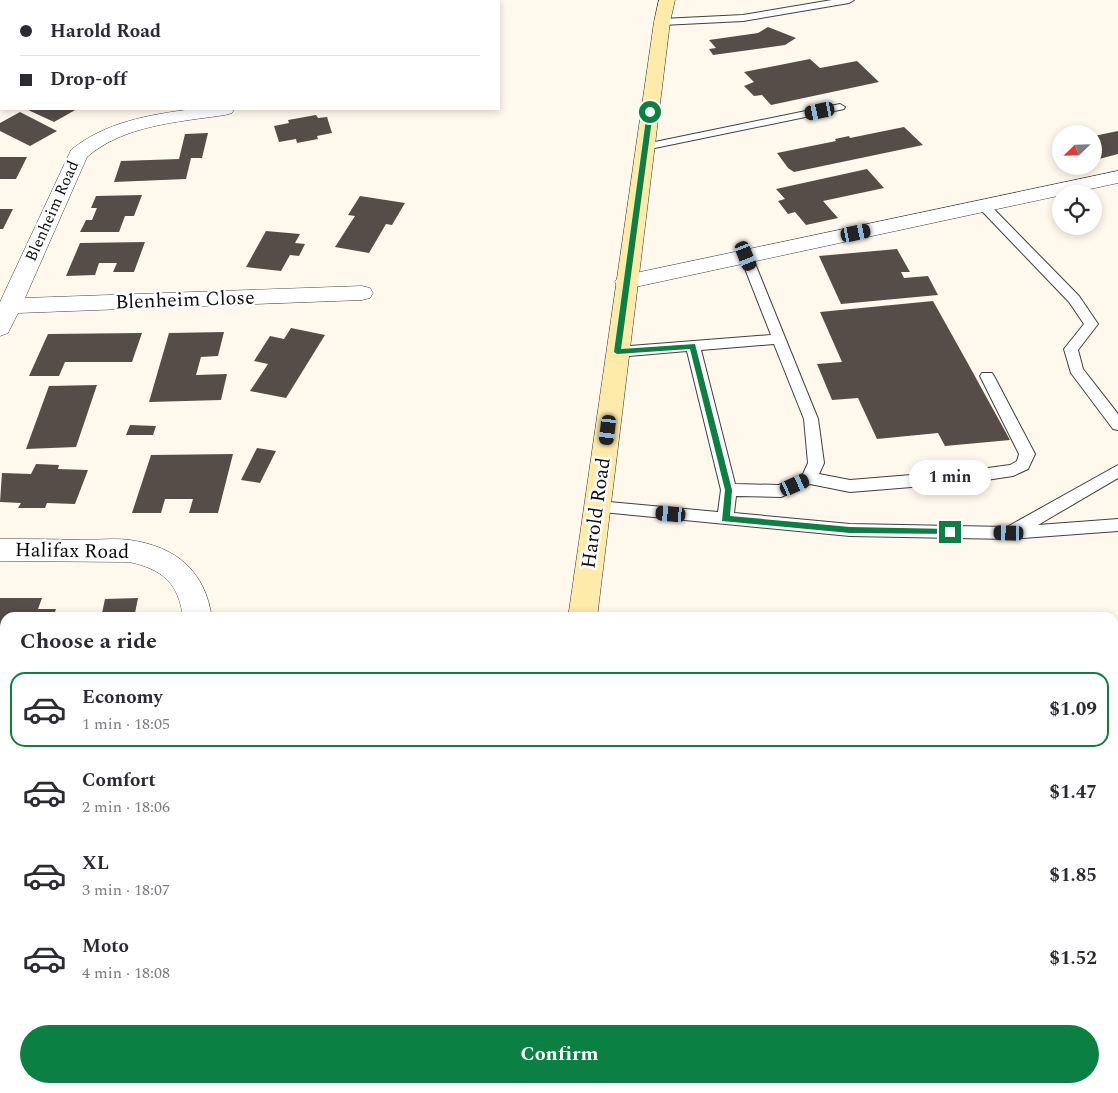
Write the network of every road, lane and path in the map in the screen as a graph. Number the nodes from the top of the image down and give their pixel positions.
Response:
1 (654, 0) edge
2 (667, 0) edge
3 (850, 0) edge
4 (662, 22) junction
5 (840, 106) dead end
6 (220, 110) edge
7 (645, 148) junction
8 (1118, 177) edge
9 (984, 206) junction
10 (746, 256) junction
11 (626, 282) junction
12 (362, 293) dead end
13 (9, 306) junction
14 (0, 328) edge
15 (779, 339) junction
16 (692, 346) junction
17 (617, 352) junction
18 (987, 376) dead end
19 (1118, 425) edge
20 (1118, 471) edge
21 (810, 478) junction
22 (728, 490) junction
23 (598, 507) junction
24 (725, 519) junction
25 (1118, 525) edge
26 (1009, 533) junction
27 (0, 550) edge
28 (197, 612) edge
29 (583, 612) edge

1 - 4 main road, Harold Road
2 - 4 main road, Harold Road
3 - 4 lane
4 - 7 main road, Harold Road
5 - 7 lane
6 - 13 street, Blenheim Road
7 - 11 main road, Harold Road
8 - 9 street
9 - 10 street
9 - 19 lane
10 - 11 street
10 - 15 lane
11 - 17 main road, Harold Road
12 - 13 street, Blenheim Close
13 - 14 street, Blenheim Road
15 - 16 lane
15 - 21 lane
16 - 17 lane
16 - 22 lane
17 - 23 main road, Harold Road
18 - 21 lane
20 - 26 lane
21 - 22 lane
22 - 24 lane
23 - 24 lane
23 - 29 main road, Harold Road
24 - 26 lane
25 - 26 lane
27 - 28 street, Halifax Road

